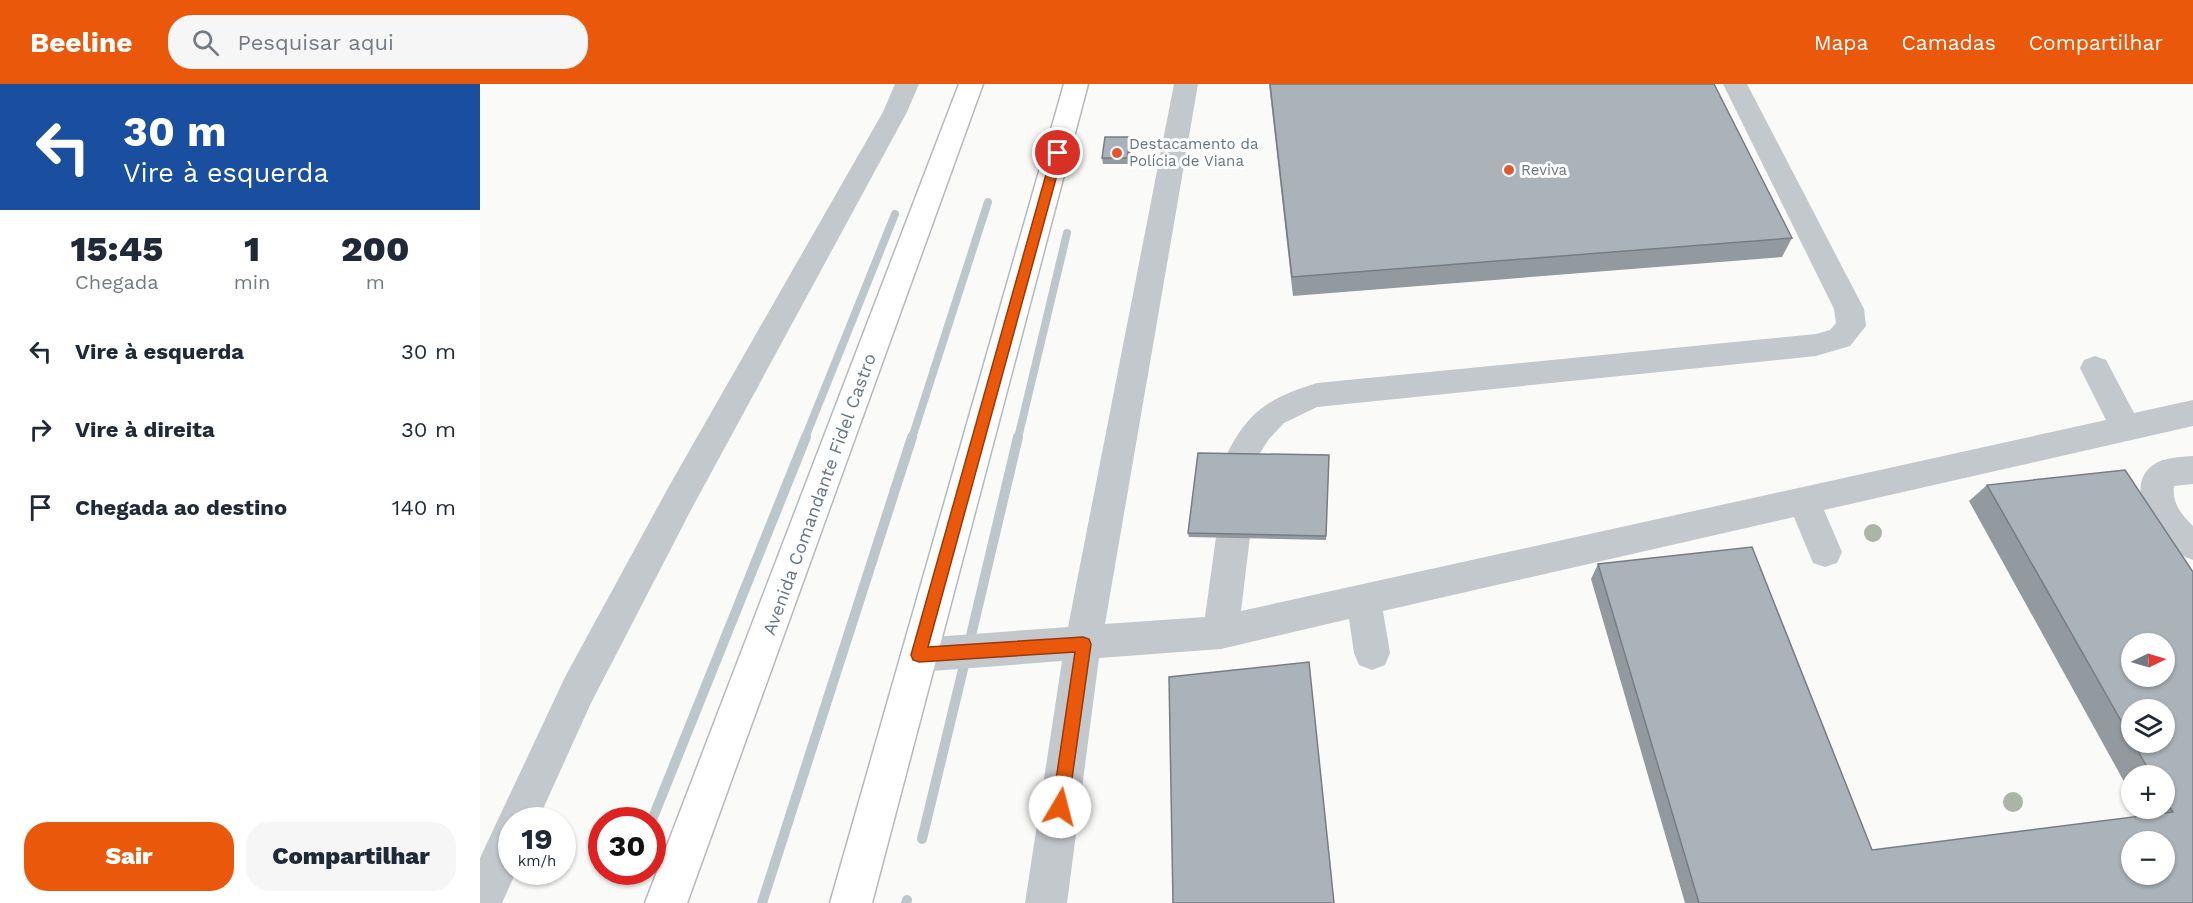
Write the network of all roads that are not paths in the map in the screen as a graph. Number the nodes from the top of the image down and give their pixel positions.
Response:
1 (907, 84) edge
2 (971, 84) edge
3 (1076, 84) edge
4 (1186, 84) edge
5 (1735, 84) edge
6 (2095, 368) dead end
7 (2193, 413) edge
8 (2136, 426) junction
9 (1244, 452) edge
10 (2187, 470) edge
11 (1804, 501) junction
12 (1233, 537) edge
13 (2193, 545) edge
14 (1825, 552) dead end
15 (1364, 600) junction
16 (1221, 632) junction
17 (1083, 644) junction
18 (1372, 653) dead end
19 (919, 655) junction
20 (524, 807) edge
21 (498, 865) edge
22 (480, 903) edge
23 (666, 903) edge
24 (850, 903) edge
25 (1046, 903) edge

1 - 20 street
2 - 23 highway, Avenida Comandante Fidel Castro
3 - 19 highway
4 - 17 street
5 - 9 street
6 - 8 street
7 - 8 street
8 - 10 street
8 - 11 street
10 - 13 street
11 - 14 street
11 - 15 street
12 - 16 street
15 - 16 street
15 - 18 street
16 - 17 street
17 - 19 street
17 - 25 street
19 - 24 highway
21 - 22 street

